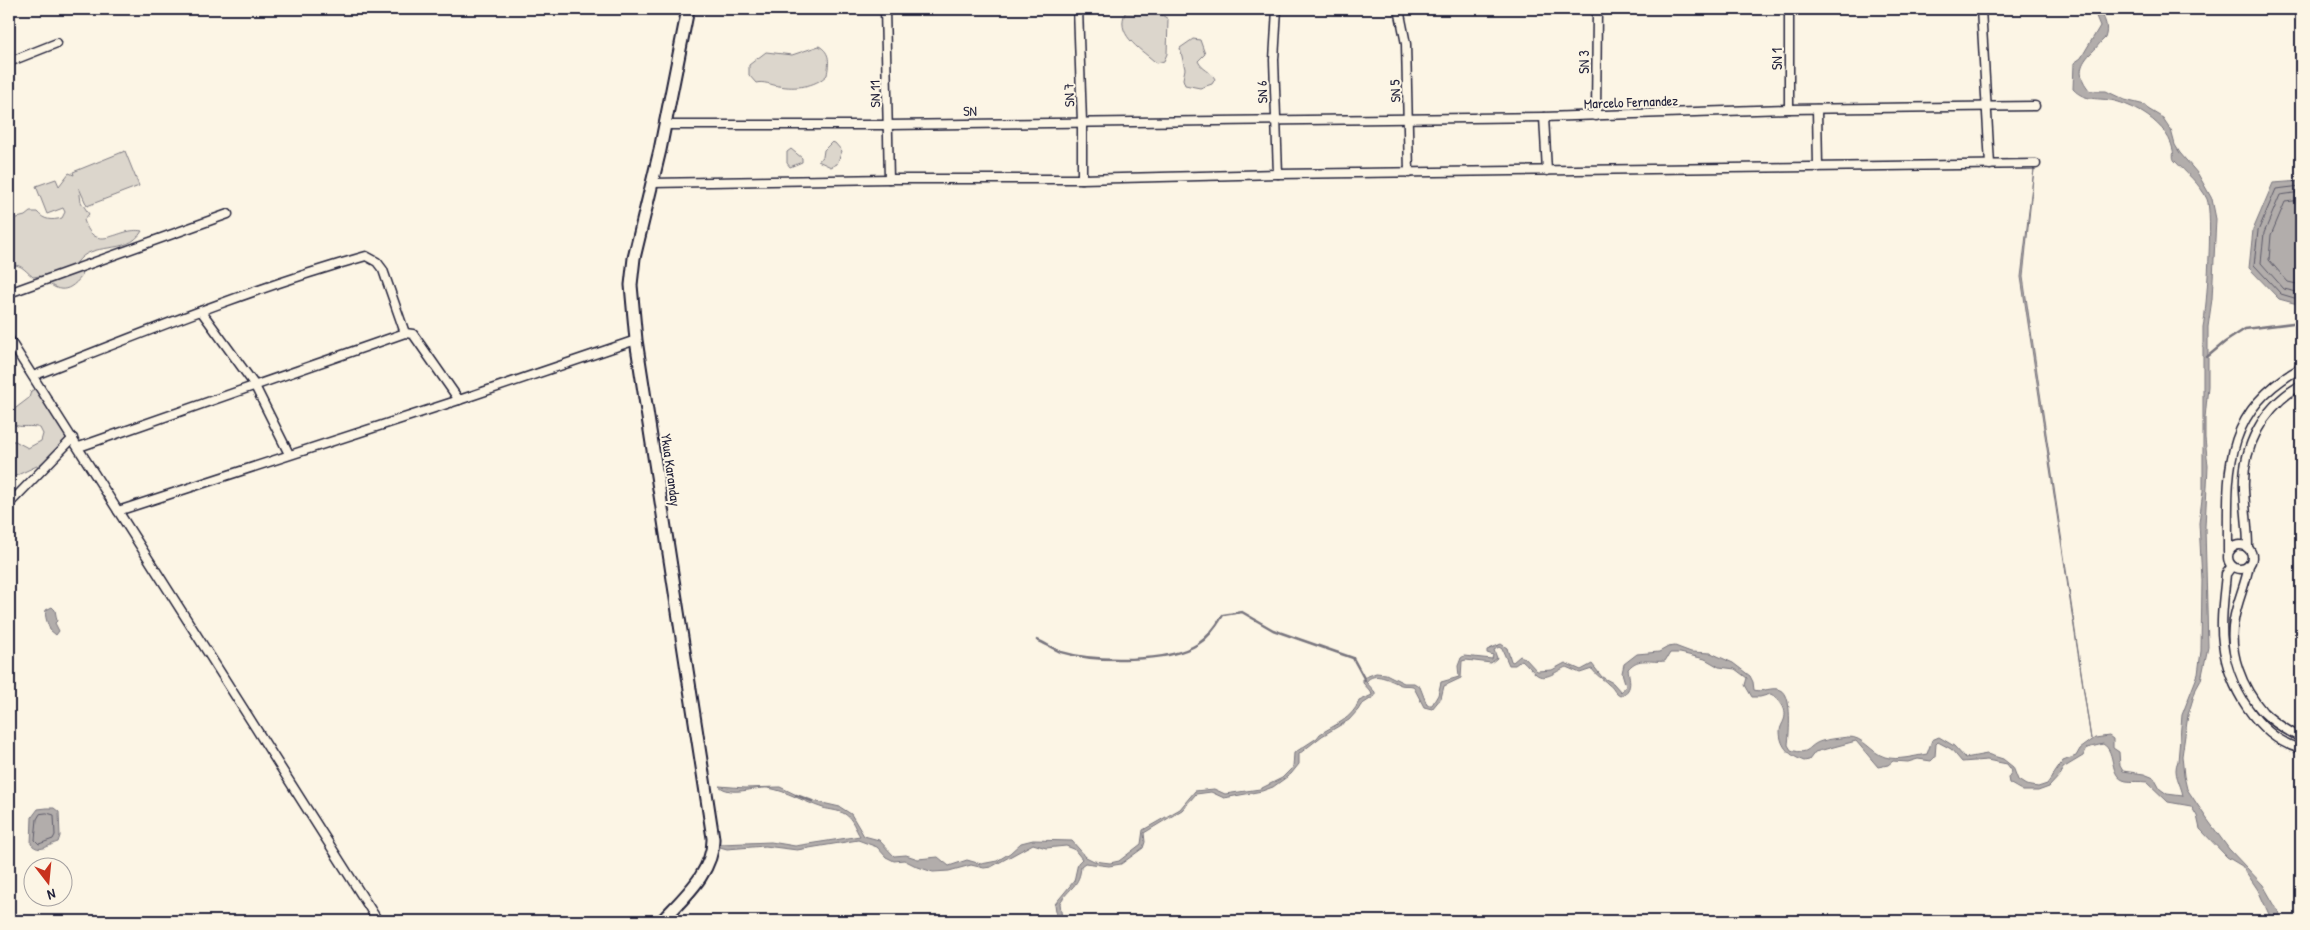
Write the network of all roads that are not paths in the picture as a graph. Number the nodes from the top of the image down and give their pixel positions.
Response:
1 (688, 9) edge
2 (885, 9) edge
3 (1078, 9) edge
4 (1277, 9) edge
5 (1399, 9) edge
6 (1597, 9) edge
7 (1789, 9) edge
8 (1980, 9) edge
9 (57, 43) dead end
10 (9, 62) edge
11 (2035, 106) dead end
12 (1986, 107) junction
13 (1790, 109) junction
14 (1817, 109) junction
15 (1596, 116) junction
16 (1409, 117) junction
17 (1544, 117) junction
18 (1276, 119) junction
19 (1082, 122) junction
20 (665, 124) junction
21 (888, 125) junction
22 (2036, 164) dead end
23 (1990, 165) junction
24 (1818, 167) junction
25 (1547, 171) junction
26 (1409, 173) junction
27 (1278, 174) junction
28 (889, 179) junction
29 (1082, 179) junction
30 (652, 183) junction
31 (228, 214) dead end
32 (9, 293) edge
33 (200, 311) junction
34 (405, 333) junction
35 (9, 339) edge
36 (636, 340) junction
37 (2301, 368) edge
38 (33, 376) junction
39 (254, 384) junction
40 (2301, 385) edge
41 (459, 400) junction
42 (73, 438) junction
43 (79, 447) junction
44 (289, 454) junction
45 (10, 504) edge
46 (118, 512) junction
47 (2248, 548) junction
48 (2228, 552) junction
49 (2249, 565) junction
50 (2232, 566) junction
51 (2301, 738) edge
52 (2301, 749) edge
53 (378, 921) edge
54 (662, 921) edge

1 - 20 street, Ykua Karanday
2 - 21 street, SN 11
3 - 19 street, SN 7
4 - 18 street, SN 6
5 - 16 street, SN 5
6 - 15 street, SN 3
7 - 13 street, SN 1
8 - 12 street
9 - 10 street
11 - 12 street, Marcelo Fernandez
12 - 14 street, Marcelo Fernandez
12 - 23 street
13 - 14 street, Marcelo Fernandez
13 - 15 street, Marcelo Fernandez
14 - 24 street
15 - 17 street, Marcelo Fernandez
16 - 17 street, Marcelo Fernandez
16 - 18 street, Marcelo Fernandez
16 - 26 street, SN 5
17 - 25 street
18 - 19 street, SN
18 - 27 street, SN 6
19 - 21 street, SN
19 - 29 street, SN 7
20 - 21 street, SN
20 - 30 street, Ykua Karanday
21 - 28 street, SN 11
22 - 23 street
23 - 24 street
24 - 25 street
25 - 26 street
26 - 27 street
27 - 29 street
28 - 29 street
28 - 30 street
30 - 36 street, Ykua Karanday
31 - 32 street
33 - 34 street
33 - 38 street
33 - 39 street
34 - 39 street
34 - 41 street
35 - 38 street
36 - 41 street
36 - 54 street, Ykua Karanday
37 - 48 street
38 - 42 street
39 - 43 street
39 - 44 street
40 - 47 street
41 - 44 street
42 - 43 street
42 - 45 street
43 - 46 street
44 - 46 street
46 - 53 street
47 - 48 street
47 - 49 street
48 - 50 street
49 - 50 street
49 - 51 street
50 - 52 street

